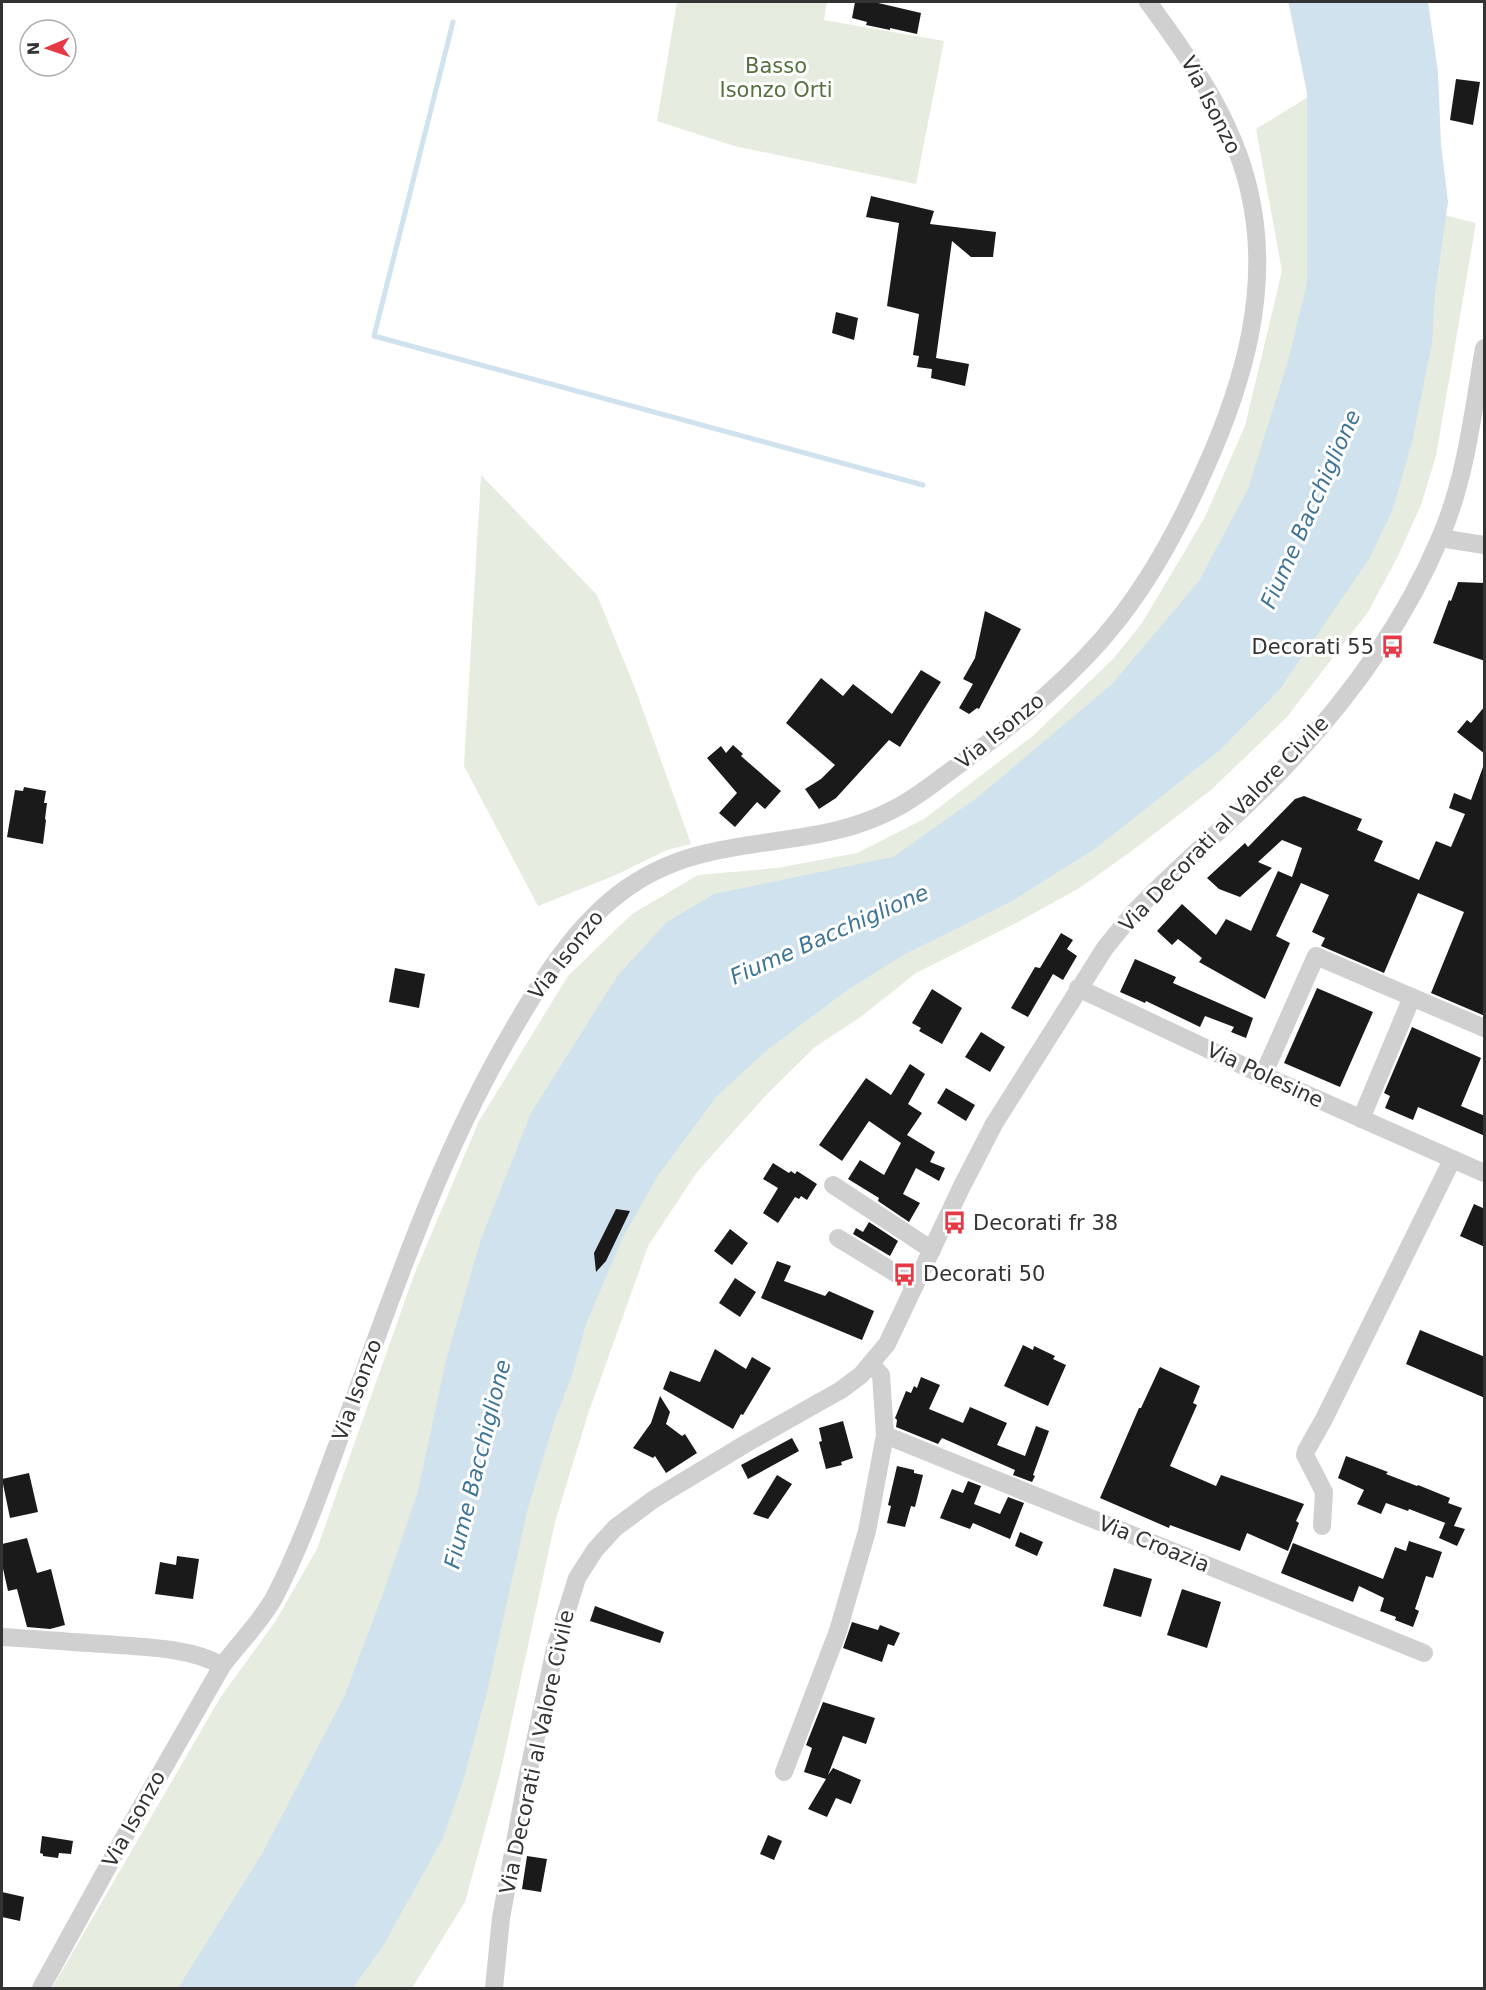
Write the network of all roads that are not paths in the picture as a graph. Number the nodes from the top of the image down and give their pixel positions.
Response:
1 (1148, 2) edge
2 (1485, 348) edge
3 (1440, 538) junction
4 (1485, 545) edge
5 (1078, 988) junction
6 (1412, 997) junction
7 (1485, 1028) edge
8 (1263, 1075) junction
9 (1361, 1119) junction
10 (1452, 1160) junction
11 (1485, 1173) edge
12 (833, 1185) dead end
13 (838, 1238) dead end
14 (932, 1250) junction
15 (915, 1285) junction
16 (871, 1364) junction
17 (885, 1435) junction
18 (1322, 1526) dead end
19 (2, 1637) edge
20 (1424, 1653) dead end
21 (222, 1666) junction
22 (784, 1772) dead end
23 (41, 1989) edge
24 (495, 1989) edge

1 - 21 street, Via Isonzo
2 - 3 street, Via Decorati al Valore Civile
3 - 4 street
3 - 5 street, Via Decorati al Valore Civile
5 - 8 street, Via Polesine
5 - 14 street, Via Decorati al Valore Civile
6 - 7 street
6 - 8 street
6 - 9 street
8 - 9 street, Via Polesine
9 - 10 street, Via Polesine
10 - 11 street, Via Polesine
10 - 18 street
12 - 14 street
13 - 15 street
14 - 15 street, Via Decorati al Valore Civile
15 - 16 street, Via Decorati al Valore Civile
16 - 17 street
16 - 24 street, Via Decorati al Valore Civile
17 - 20 street, Via Croazia
17 - 22 street
19 - 21 street
21 - 23 street, Via Isonzo

